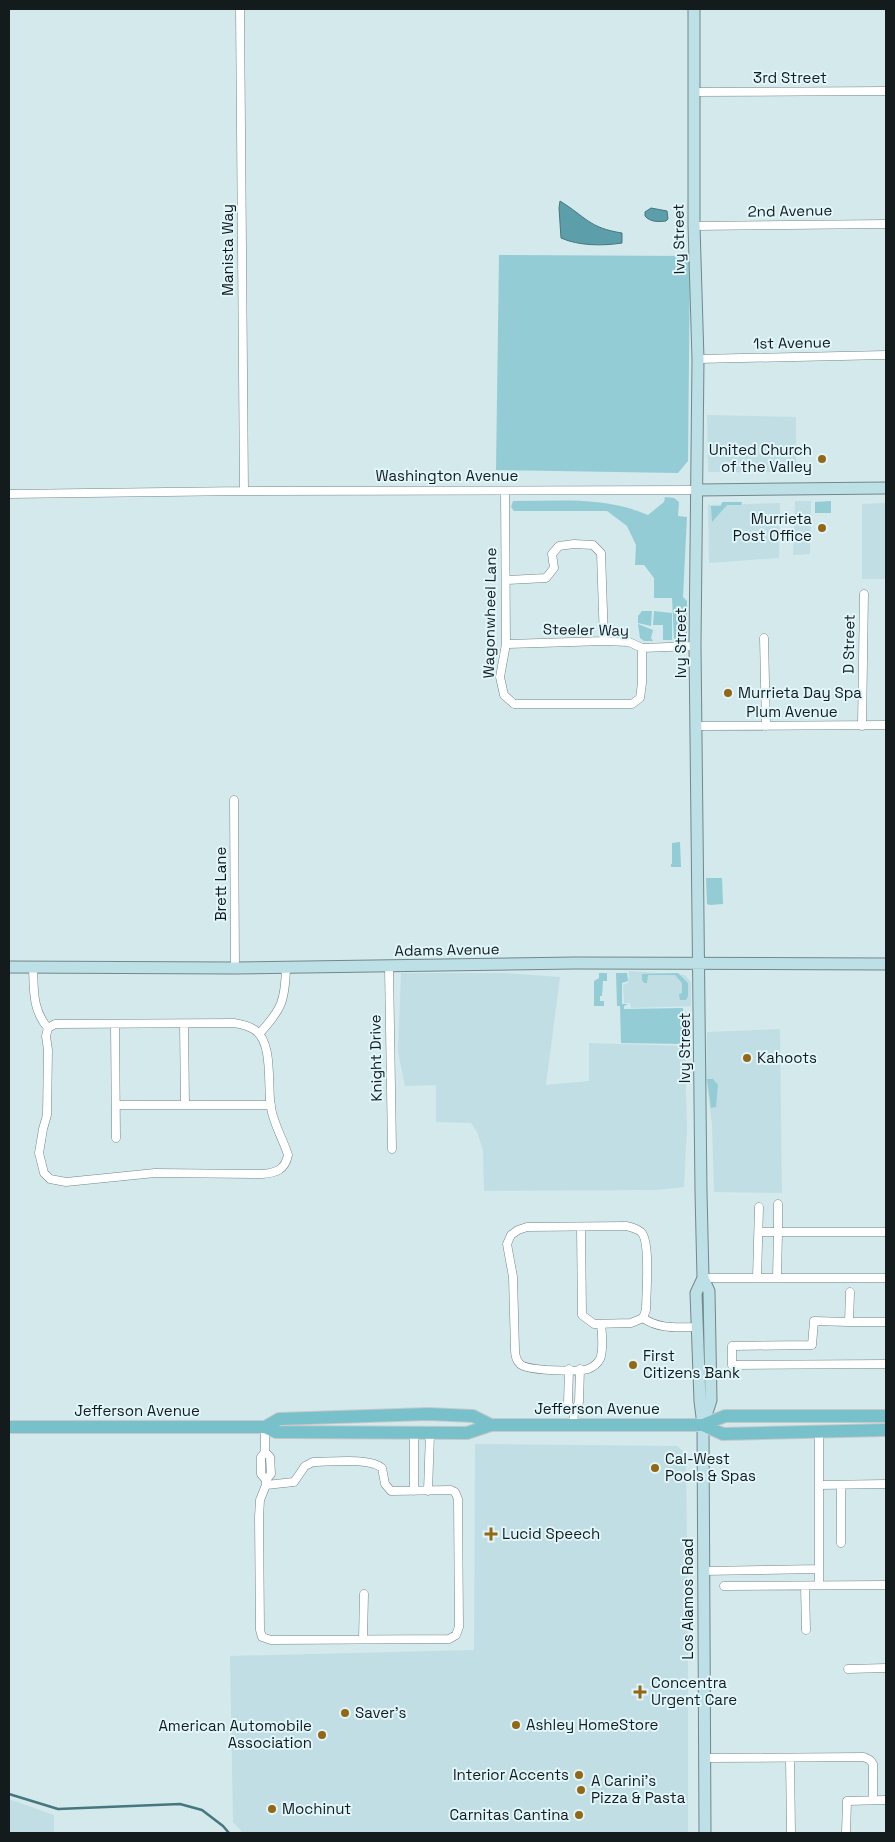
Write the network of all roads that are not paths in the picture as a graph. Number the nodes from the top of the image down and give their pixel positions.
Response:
1 (240, 9) edge
2 (694, 9) edge
3 (886, 91) edge
4 (693, 92) junction
5 (886, 224) edge
6 (694, 226) junction
7 (886, 355) edge
8 (698, 359) junction
9 (886, 488) edge
10 (698, 490) junction
11 (244, 491) junction
12 (505, 491) junction
13 (9, 494) edge
14 (507, 580) junction
15 (864, 594) dead end
16 (764, 638) dead end
17 (604, 641) junction
18 (506, 644) junction
19 (695, 646) junction
20 (642, 648) junction
21 (697, 726) junction
22 (766, 726) junction
23 (862, 726) junction
24 (886, 726) edge
25 (234, 800) dead end
26 (699, 963) junction
27 (886, 964) edge
28 (9, 967) edge
29 (33, 967) junction
30 (389, 967) junction
31 (235, 968) junction
32 (286, 968) junction
33 (115, 1024) junction
34 (184, 1024) junction
35 (48, 1028) junction
36 (259, 1034) junction
37 (116, 1105) junction
38 (185, 1105) junction
39 (271, 1105) junction
40 (116, 1138) dead end
41 (392, 1149) dead end
42 (778, 1204) dead end
43 (759, 1207) dead end
44 (581, 1227) junction
45 (759, 1232) junction
46 (778, 1232) junction
47 (886, 1232) edge
48 (703, 1278) junction
49 (757, 1278) junction
50 (777, 1278) junction
51 (886, 1278) edge
52 (850, 1292) dead end
53 (643, 1318) junction
54 (849, 1322) junction
55 (886, 1322) edge
56 (601, 1324) junction
57 (698, 1327) junction
58 (886, 1364) edge
59 (569, 1369) junction
60 (580, 1369) junction
61 (428, 1414) junction
62 (886, 1416) edge
63 (574, 1419) junction
64 (490, 1425) junction
65 (703, 1425) junction
66 (265, 1426) junction
67 (9, 1427) edge
68 (886, 1430) edge
69 (819, 1431) junction
70 (379, 1432) junction
71 (414, 1433) junction
72 (430, 1433) junction
73 (414, 1470) junction
74 (429, 1470) junction
75 (266, 1483) junction
76 (886, 1484) edge
77 (819, 1485) junction
78 (841, 1485) junction
79 (414, 1491) junction
80 (428, 1491) junction
81 (841, 1543) dead end
82 (819, 1569) junction
83 (734, 1570) junction
84 (703, 1571) junction
85 (886, 1584) edge
86 (819, 1585) junction
87 (724, 1586) dead end
88 (734, 1586) junction
89 (805, 1586) junction
90 (364, 1594) dead end
91 (806, 1630) dead end
92 (363, 1639) junction
93 (886, 1668) edge
94 (848, 1669) dead end
95 (704, 1758) junction
96 (790, 1758) junction
97 (873, 1800) junction
98 (886, 1800) edge
99 (704, 1833) edge
100 (791, 1833) edge
101 (846, 1833) edge

1 - 11 street, Manista Way
2 - 4 street, Ivy Street
3 - 4 street, 3rd Street
4 - 6 street, Ivy Street
5 - 6 street, 2nd Avenue
6 - 8 street, Ivy Street
7 - 8 street, 1st Avenue
8 - 10 street, Ivy Street
9 - 10 street, Washington Avenue
10 - 12 street, Washington Avenue
10 - 19 street, Ivy Street
11 - 12 street, Washington Avenue
11 - 13 street, Washington Avenue
12 - 14 street, Wagonwheel Lane
14 - 17 street
14 - 18 street, Wagonwheel Lane
15 - 23 street, D Street
16 - 22 street
17 - 18 street, Steeler Way
17 - 20 street, Steeler Way
18 - 20 street, Wagonwheel Lane
19 - 20 street, Steeler Way
19 - 21 street, Ivy Street
21 - 22 street, Plum Avenue
21 - 26 street, Ivy Street
22 - 23 street, Plum Avenue
23 - 24 street, Plum Avenue
25 - 31 street, Brett Lane
26 - 27 street, Adams Avenue
26 - 30 street, Adams Avenue
26 - 48 street, Ivy Street
28 - 29 street, Adams Avenue
29 - 31 street, Adams Avenue
29 - 35 street
30 - 32 street, Adams Avenue
30 - 41 street, Knight Drive
31 - 32 street, Adams Avenue
32 - 36 street
33 - 34 street
33 - 35 street
33 - 37 street
34 - 36 street
34 - 38 street
35 - 39 street
36 - 39 street
37 - 38 street
37 - 40 street
38 - 39 street
42 - 46 street
43 - 45 street
44 - 53 street
44 - 56 street
44 - 59 street
45 - 46 street
45 - 49 street
46 - 47 street
46 - 50 street
48 - 49 street
48 - 57 street, Ivy Street
48 - 65 street, Ivy Street
49 - 50 street
50 - 51 street
52 - 54 street
53 - 56 street
53 - 57 street
54 - 55 street
54 - 58 street
56 - 60 street
57 - 65 street, Ivy Street
59 - 60 street
59 - 63 street
60 - 63 street
61 - 64 main road, Jefferson Avenue
61 - 66 main road, Jefferson Avenue
61 - 70 main road
62 - 65 main road, Jefferson Avenue
63 - 64 main road, Jefferson Avenue
63 - 65 main road, Jefferson Avenue
64 - 72 main road, Jefferson Avenue
65 - 69 main road, Jefferson Avenue
65 - 84 street, Los Alamos Road
66 - 67 main road, Jefferson Avenue
66 - 70 main road, Jefferson Avenue
66 - 75 street
68 - 69 main road, Jefferson Avenue
69 - 77 street
70 - 71 main road, Jefferson Avenue
71 - 72 main road, Jefferson Avenue
71 - 73 street
72 - 74 street
73 - 74 street
73 - 79 street
74 - 80 street
75 - 79 street
75 - 92 street
76 - 78 street
77 - 78 street
77 - 82 street
78 - 81 street
79 - 80 street
80 - 92 street
82 - 83 street
82 - 86 street
83 - 84 street
83 - 88 street
84 - 95 street, Los Alamos Road
85 - 86 street
86 - 89 street
87 - 88 street
88 - 89 street
89 - 91 street
90 - 92 street
93 - 94 street
95 - 96 street
95 - 99 street, Los Alamos Road
96 - 97 street
96 - 100 street
97 - 98 street
97 - 101 street

